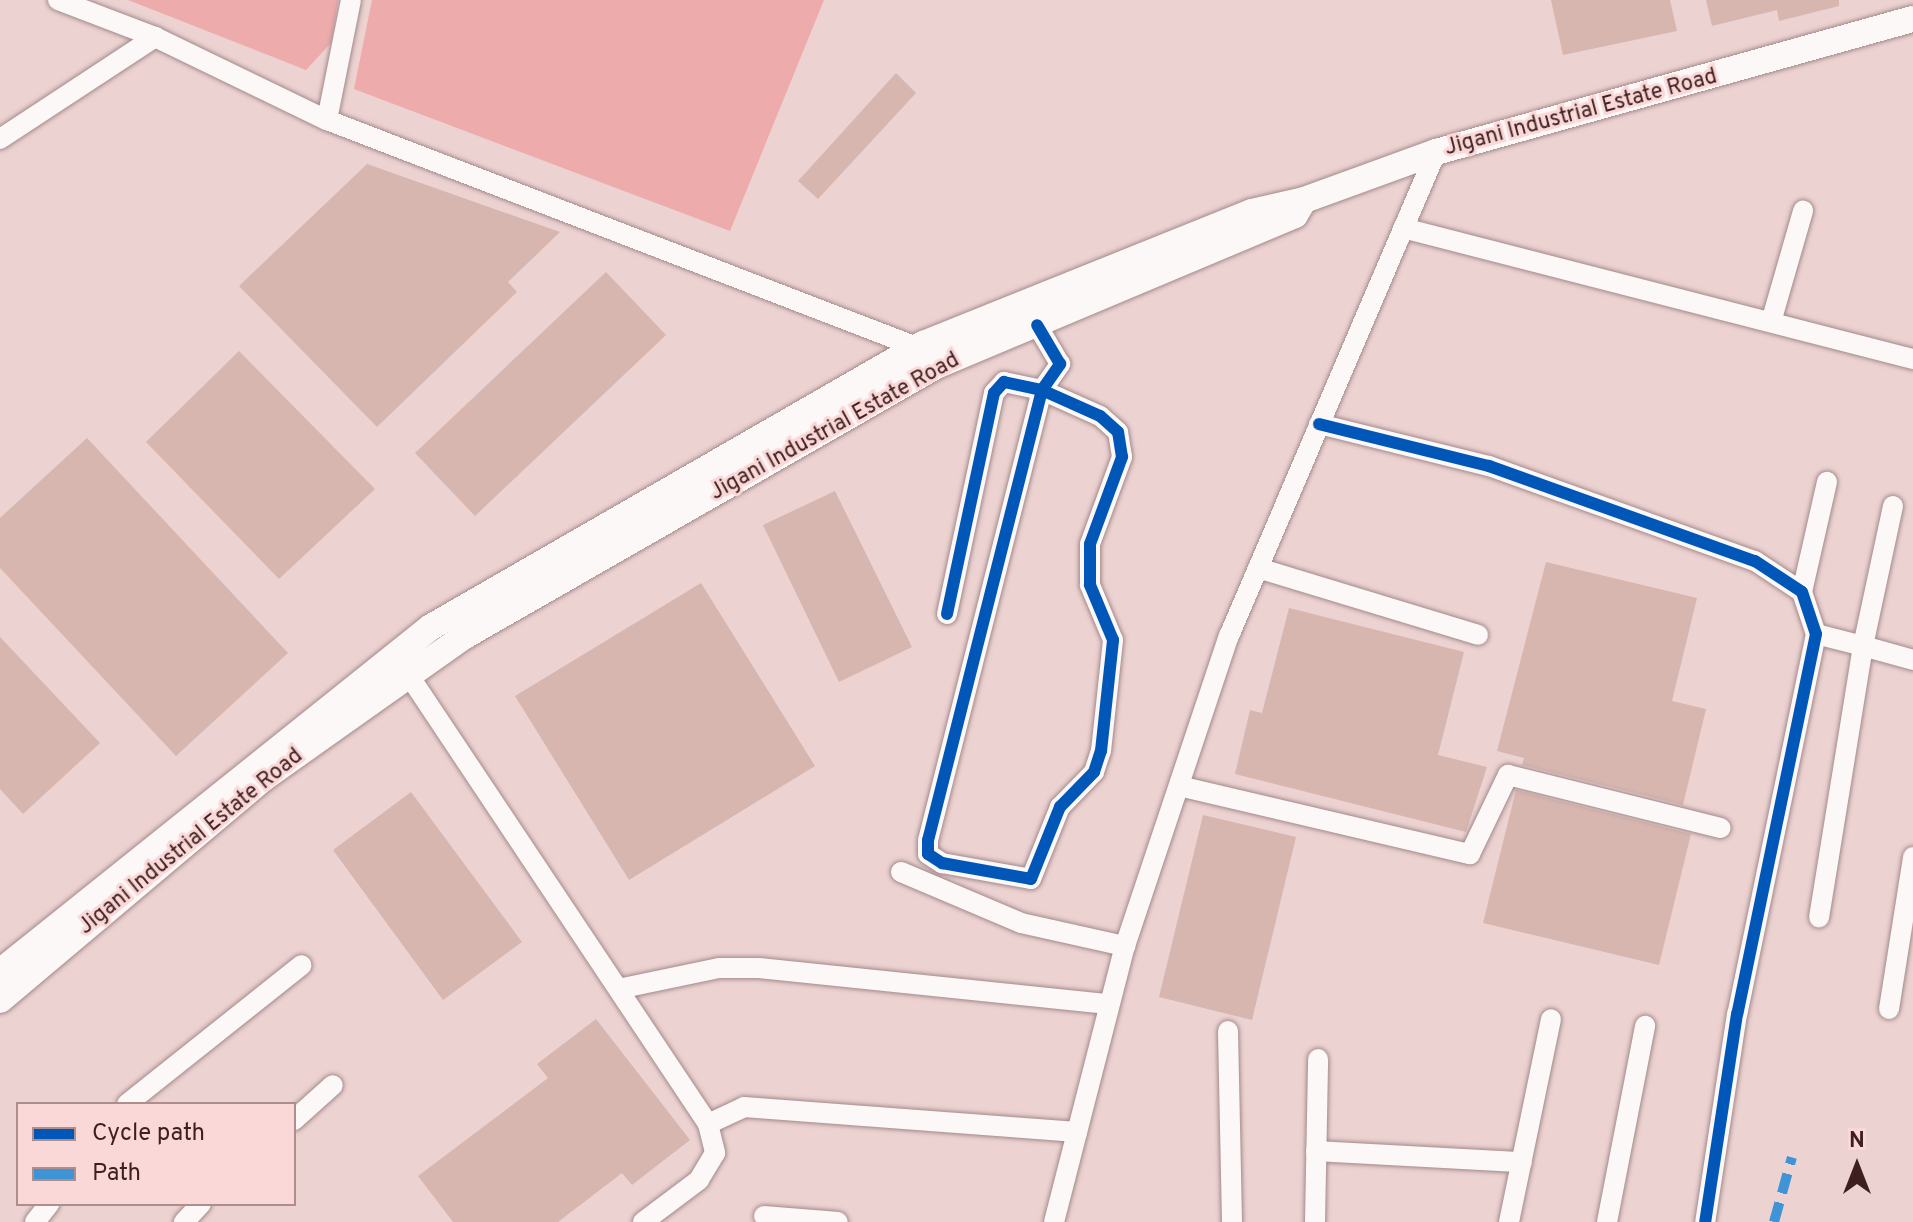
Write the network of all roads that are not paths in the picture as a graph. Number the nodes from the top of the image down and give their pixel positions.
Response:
1 (58, 0) edge
2 (351, 0) edge
3 (1913, 19) edge
4 (155, 37) junction
5 (327, 120) junction
6 (0, 139) edge
7 (1436, 152) junction
8 (1304, 200) junction
9 (1803, 211) dead end
10 (1403, 228) junction
11 (1771, 322) junction
12 (1037, 325) junction
13 (930, 355) junction
14 (1913, 359) edge
15 (1042, 390) junction
16 (1319, 424) junction
17 (1827, 482) dead end
18 (1893, 506) dead end
19 (1258, 568) junction
20 (1802, 592) junction
21 (947, 614) dead end
22 (1816, 634) junction
23 (1478, 635) dead end
24 (1863, 646) junction
25 (1913, 660) edge
26 (410, 677) junction
27 (1179, 786) junction
28 (1720, 828) dead end
29 (1913, 857) edge
30 (901, 872) dead end
31 (1819, 917) dead end
32 (1125, 946) junction
33 (302, 965) dead end
34 (0, 972) edge
35 (623, 988) junction
36 (0, 1000) edge
37 (1108, 1004) junction
38 (1889, 1009) dead end
39 (1551, 1019) dead end
40 (1645, 1026) dead end
41 (1228, 1031) dead end
42 (1318, 1059) dead end
43 (333, 1085) dead end
44 (130, 1102) edge
45 (296, 1118) edge
46 (708, 1124) junction
47 (1077, 1132) junction
48 (1316, 1151) junction
49 (1522, 1162) junction
50 (47, 1206) edge
51 (199, 1206) edge
52 (764, 1216) dead end
53 (35, 1222) edge
54 (184, 1222) edge
55 (643, 1222) edge
56 (838, 1222) edge
57 (1054, 1222) edge
58 (1232, 1222) edge
59 (1315, 1222) edge
60 (1509, 1222) edge
61 (1607, 1222) edge
62 (1705, 1222) edge

1 - 4 street
2 - 5 street
3 - 7 main road, Jigani Industrial Estate Road
4 - 5 street
4 - 6 street
5 - 13 street
7 - 8 main road, Jigani Industrial Estate Road
7 - 10 street
8 - 12 main road, Jigani Industrial Estate Road
8 - 13 main road, Jigani Industrial Estate Road
9 - 11 street
10 - 11 street
10 - 16 street
11 - 14 street
12 - 13 main road, Jigani Industrial Estate Road
12 - 15 street
13 - 26 main road, Jigani Industrial Estate Road
13 - 34 main road, Jigani Industrial Estate Road
15 - 15 street
15 - 21 street
16 - 19 street
16 - 20 street
17 - 20 street
18 - 24 street
19 - 23 street
19 - 27 street
20 - 22 street
22 - 24 street
22 - 62 street
24 - 25 street
24 - 31 street
26 - 35 street
26 - 36 main road, Jigani Industrial Estate Road
27 - 28 street
27 - 32 street
29 - 38 street
30 - 32 street
32 - 37 street
33 - 44 street
35 - 37 street
35 - 46 street
37 - 47 street
39 - 49 street
40 - 61 street
41 - 58 street
42 - 48 street
43 - 45 street
46 - 47 street
46 - 55 street
47 - 57 street
48 - 49 street
48 - 59 street
49 - 60 street
50 - 53 street
51 - 54 street
52 - 56 street

